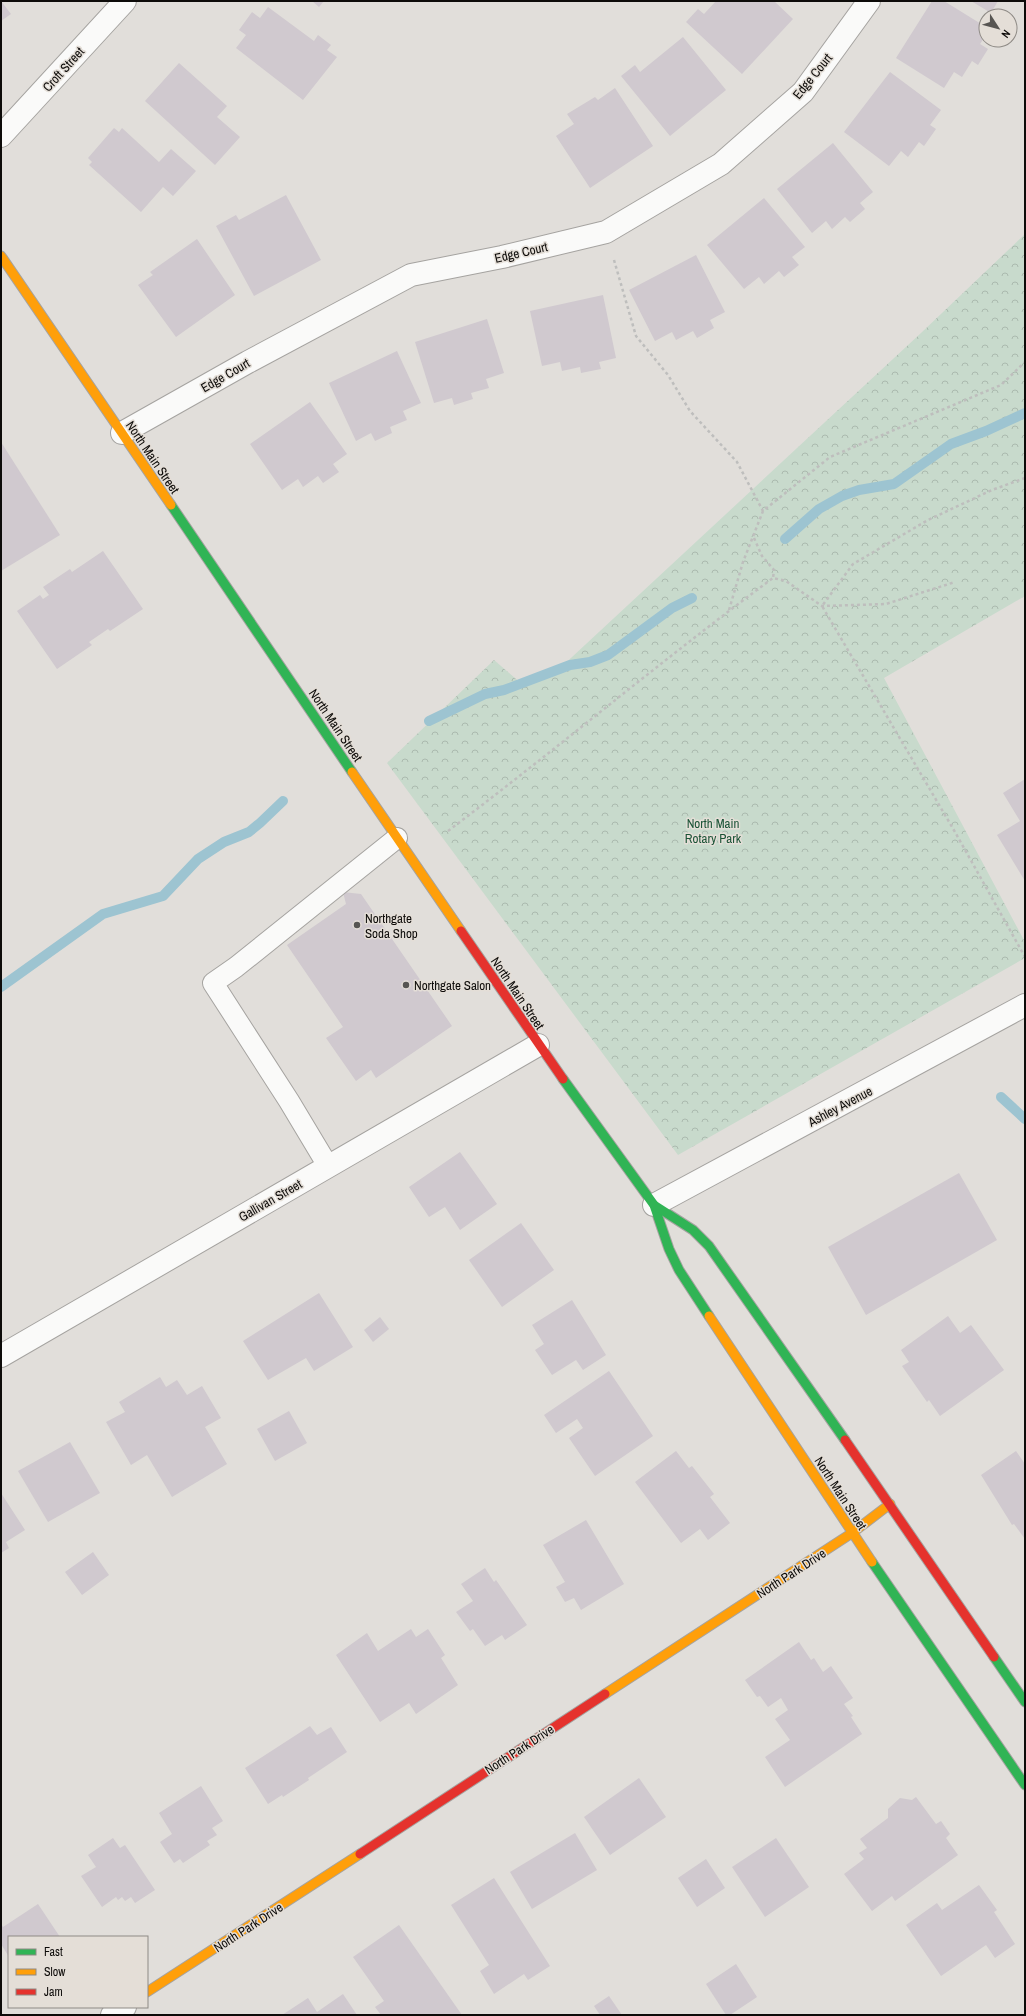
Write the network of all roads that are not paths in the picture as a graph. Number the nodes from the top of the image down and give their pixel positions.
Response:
1 (125, 1) edge
2 (869, 1) edge
3 (1, 136) edge
4 (1, 256) edge
5 (122, 433) junction
6 (397, 838) junction
7 (1025, 1005) edge
8 (538, 1045) junction
9 (328, 1166) junction
10 (654, 1205) junction
11 (1, 1356) edge
12 (890, 1504) junction
13 (852, 1533) junction
14 (1025, 1702) edge
15 (1025, 1785) edge
16 (148, 1991) edge
17 (123, 2008) edge
18 (112, 2015) edge

1 - 3 street, Croft Street
2 - 5 street, Edge Court
4 - 5 street, North Main Street
5 - 6 street, North Main Street
6 - 8 street, North Main Street
6 - 9 lane
7 - 10 street, Ashley Avenue
8 - 9 street, Gallivan Street
8 - 10 street, North Main Street
9 - 11 street, Gallivan Street
10 - 12 street, North Main Street
10 - 13 street, North Main Street
12 - 13 street, North Park Drive
12 - 14 street, North Main Street
13 - 15 street, North Main Street
13 - 16 street, North Park Drive
17 - 18 street

